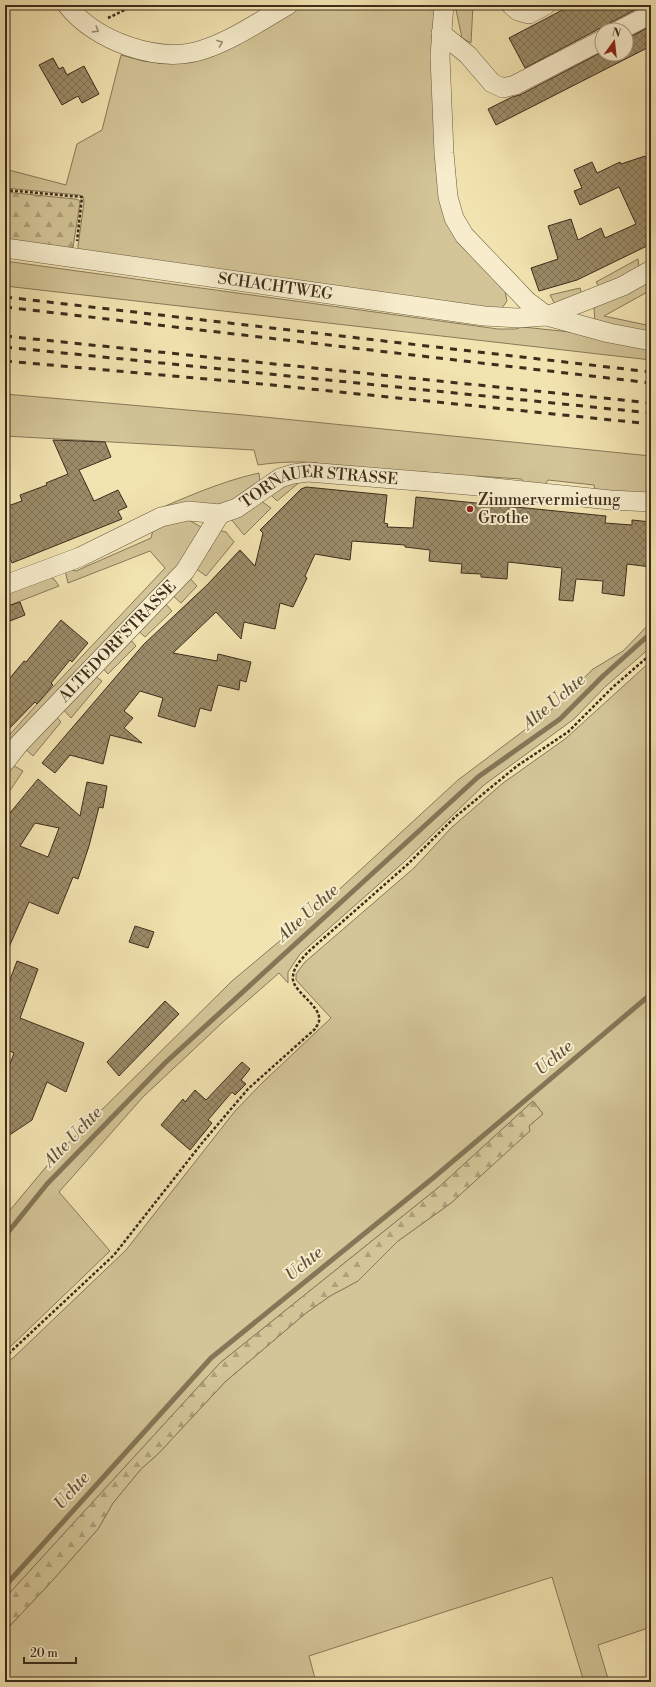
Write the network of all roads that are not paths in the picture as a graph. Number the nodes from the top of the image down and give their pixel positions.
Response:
1 (67, 5) edge
2 (288, 5) edge
3 (444, 5) edge
4 (511, 5) edge
5 (546, 5) edge
6 (651, 14) edge
7 (634, 23) edge
8 (441, 33) junction
9 (594, 44) edge
10 (5, 248) edge
11 (651, 270) edge
12 (546, 316) junction
13 (651, 341) edge
14 (651, 502) edge
15 (220, 514) junction
16 (5, 585) edge
17 (5, 761) edge

1 -> 2 street
3 - 8 street
4 - 5 street
6 - 7 street
8 - 9 street
8 - 12 street
10 - 12 street, SCHACHTWEG
11 - 12 street
12 - 13 street
14 - 15 street, TORNAUER STRASSE
15 - 16 street, TORNAUER STRASSE
15 - 17 street, ALTEDORFSTRASSE

